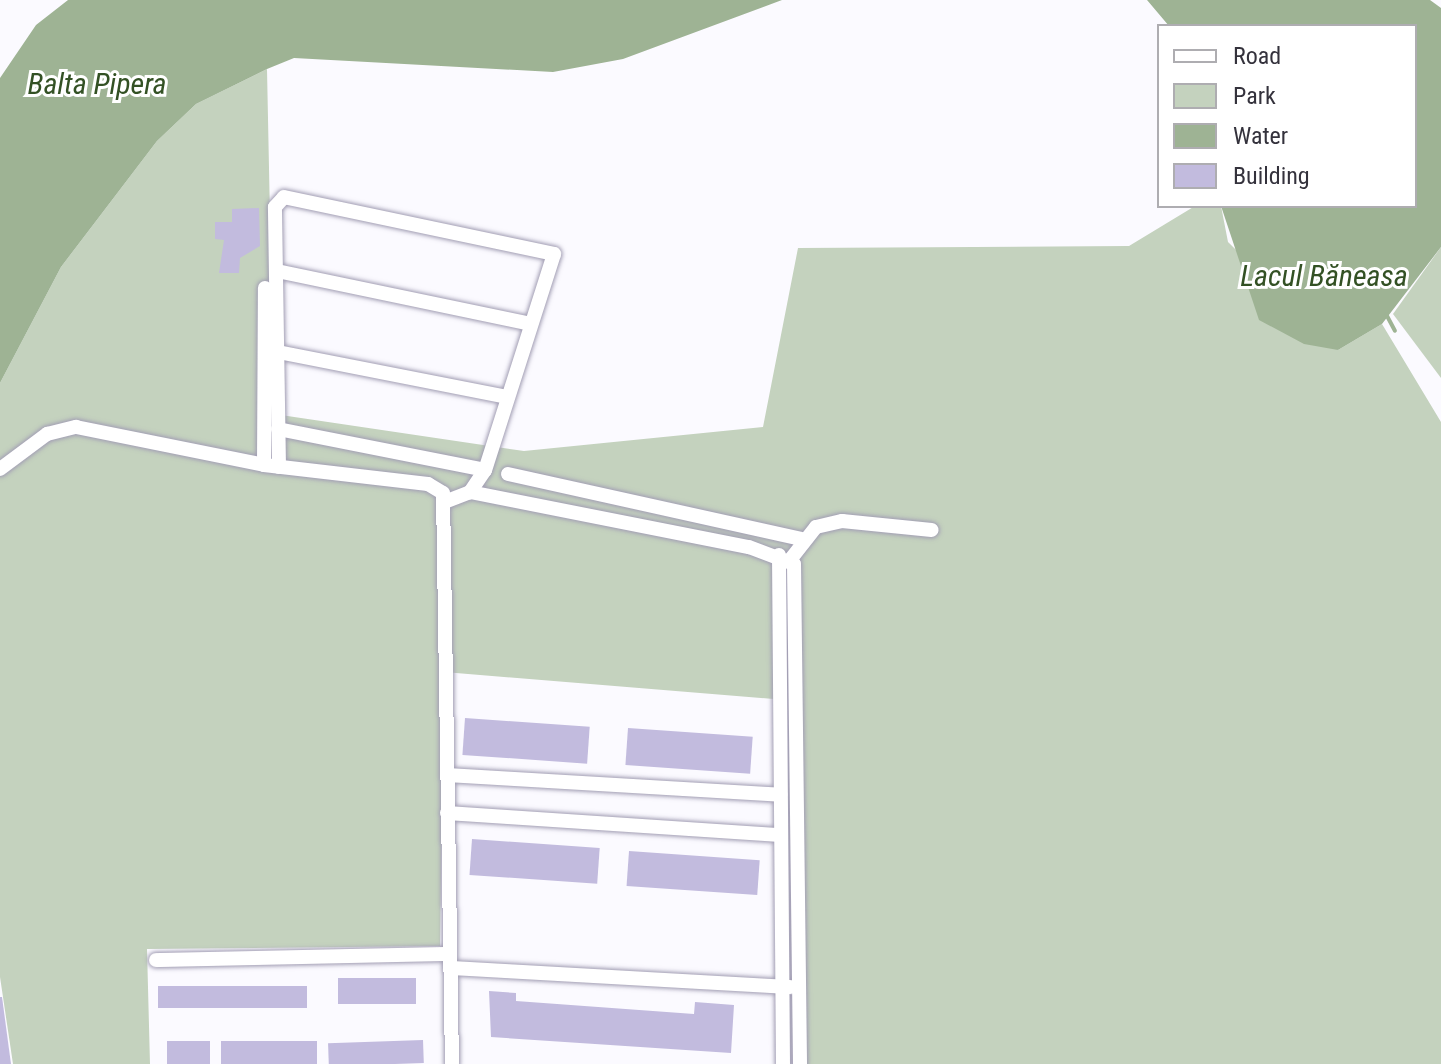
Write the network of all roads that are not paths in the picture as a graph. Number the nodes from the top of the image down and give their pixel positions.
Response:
1 (277, 271) junction
2 (265, 288) dead end
3 (531, 324) junction
4 (278, 352) junction
5 (507, 397) junction
6 (278, 429) junction
7 (271, 466) junction
8 (0, 469) edge
9 (485, 470) junction
10 (508, 474) dead end
11 (470, 492) junction
12 (447, 501) junction
13 (932, 530) dead end
14 (801, 539) junction
15 (785, 557) junction
16 (447, 775) junction
17 (780, 795) junction
18 (447, 813) junction
19 (780, 835) junction
20 (156, 960) dead end
21 (450, 961) junction
22 (782, 986) junction
23 (798, 988) junction
24 (782, 1057) edge
25 (800, 1057) edge
26 (452, 1064) edge

1 - 3 street
1 - 3 street
1 - 4 street
2 - 7 street
3 - 5 street
4 - 5 street
4 - 6 street
5 - 9 street
6 - 7 street
6 - 9 street
7 - 8 street
7 - 12 street
9 - 11 street
10 - 14 street
11 - 12 street
11 - 15 street
12 - 16 street
13 - 14 street
14 - 15 street
15 - 17 street
15 - 23 street
16 - 17 street
16 - 18 street
17 - 19 street
18 - 19 street
18 - 21 street
19 - 22 street
20 - 21 street
21 - 22 street
21 - 26 street
22 - 23 street
22 - 24 street
23 - 25 street
24 - 25 street

